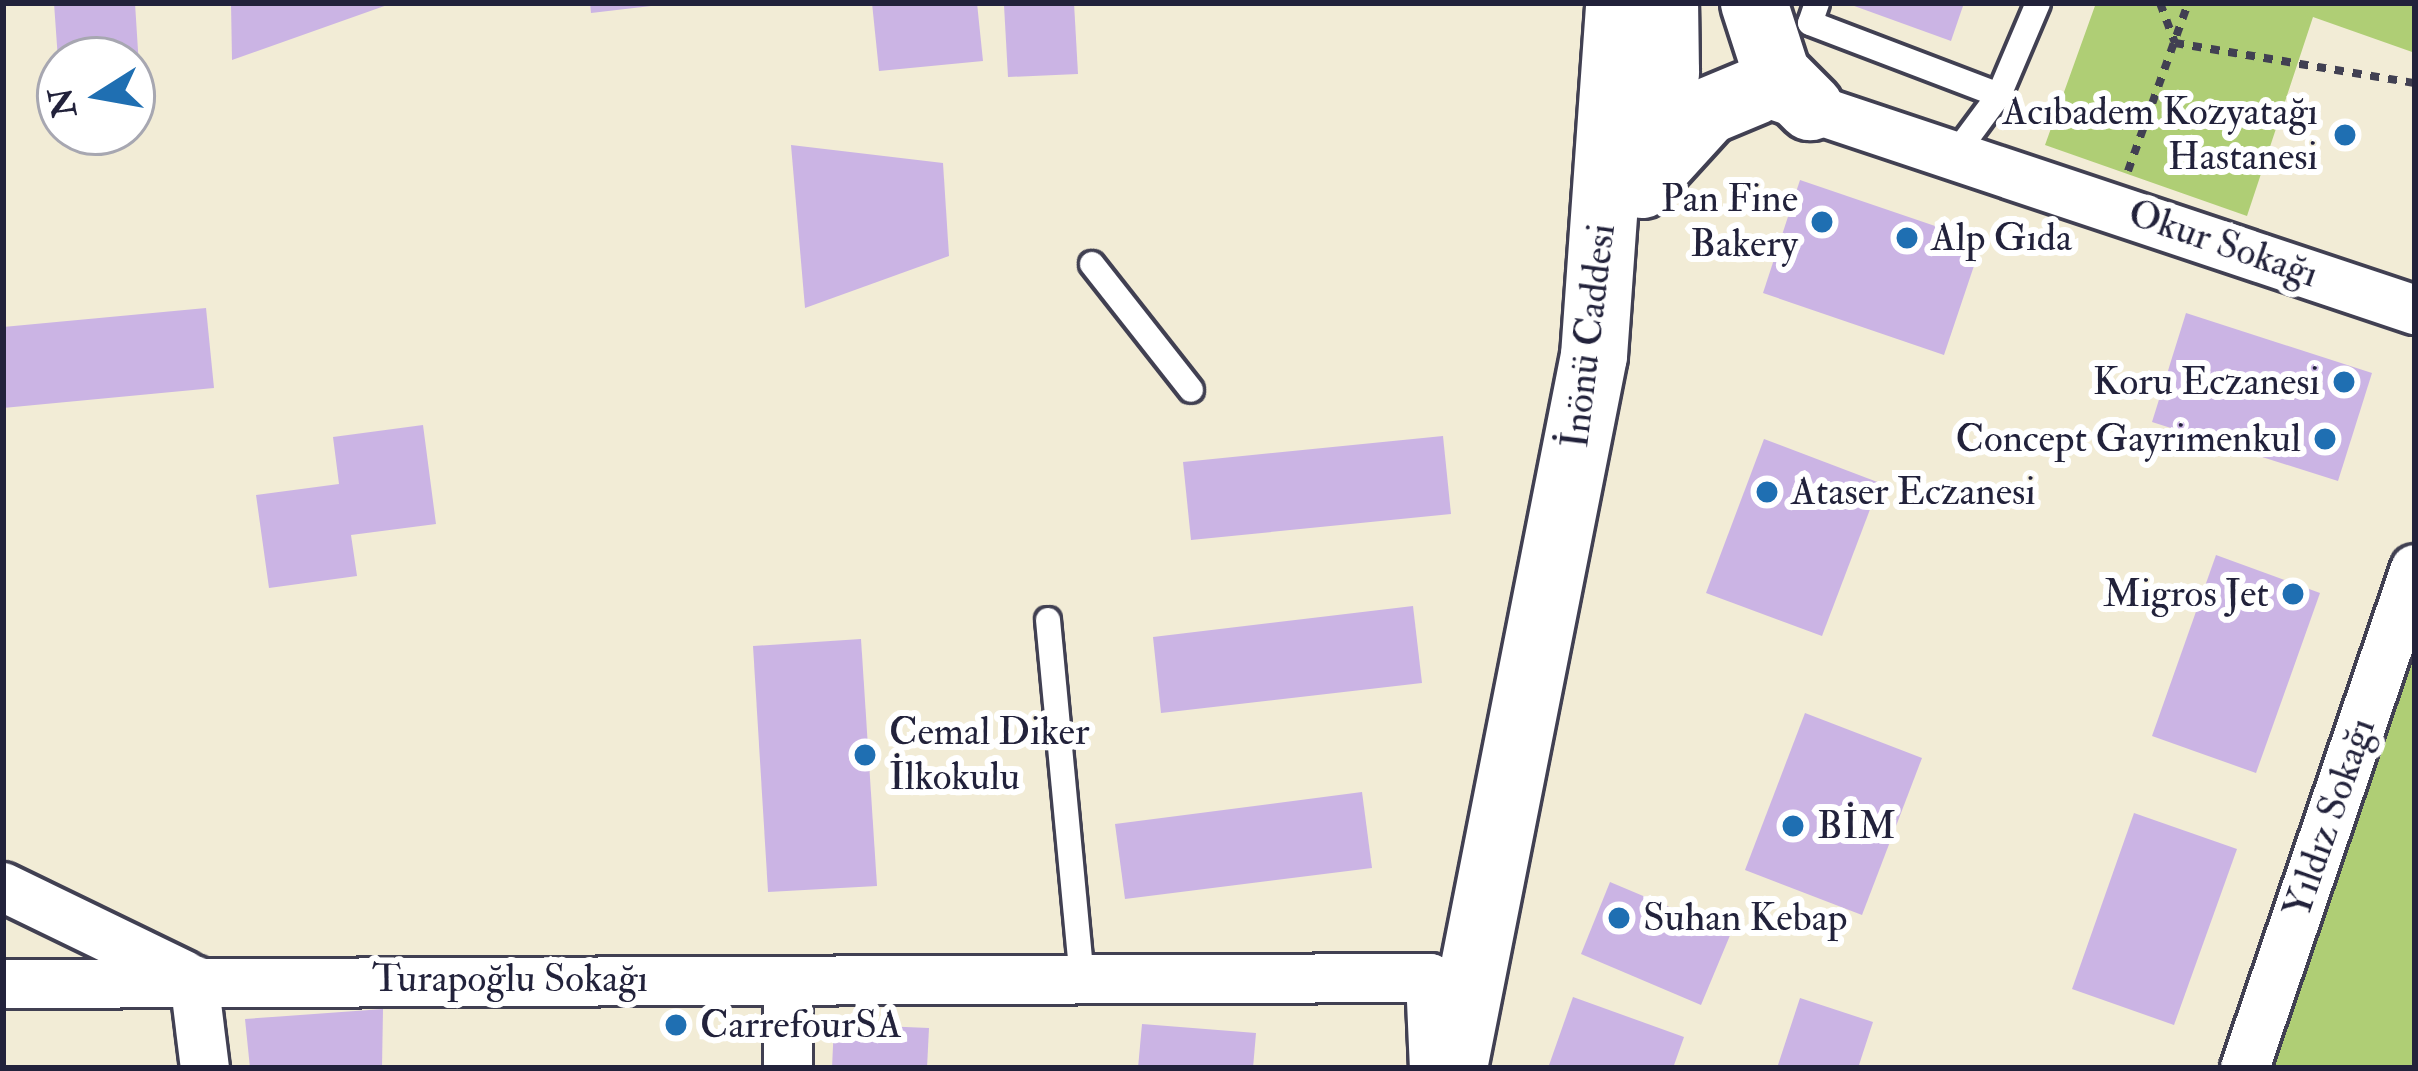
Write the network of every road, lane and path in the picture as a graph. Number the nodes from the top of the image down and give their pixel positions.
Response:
1 (1754, 3) edge
2 (1817, 3) edge
3 (2038, 3) edge
4 (2159, 3) edge
5 (2188, 3) edge
6 (1643, 30) edge
7 (2175, 43) junction
8 (2415, 83) edge
9 (1999, 95) junction
10 (1783, 99) junction
11 (1956, 153) junction
12 (1642, 183) junction
13 (2115, 207) junction
14 (1092, 264) dead end
15 (2415, 310) edge
16 (1594, 356) junction
17 (1191, 390) dead end
18 (2415, 569) edge
19 (1048, 620) dead end
20 (1533, 666) junction
21 (3, 887) edge
22 (1430, 978) junction
23 (194, 980) junction
24 (1082, 980) junction
25 (788, 981) junction
26 (3, 984) edge
27 (205, 1068) edge
28 (788, 1068) edge
29 (1407, 1068) edge
30 (1434, 1068) edge
31 (1454, 1068) edge
32 (2245, 1068) edge

1 - 10 main road
2 - 9 lane
3 - 9 lane
4 - 7 path
5 - 7 path
6 - 10 main road
6 - 12 main road
6 - 16 main road, İnönü Caddesi
7 - 8 path
7 - 13 path
9 - 11 lane
10 - 11 street, Okur Sokağı
10 - 12 main road
11 - 13 street, Okur Sokağı
12 - 16 main road
13 - 15 street, Okur Sokağı
14 - 17 lane
16 - 20 main road, İnönü Caddesi
18 - 32 street, Yıldız Sokağı
19 - 24 lane
20 - 22 main road, İnönü Caddesi
20 - 31 main road, İnönü Caddesi
21 - 23 street
22 - 24 street, Turapoğlu Sokağı
22 - 29 main road, İnönü Caddesi
22 - 30 street
23 - 25 street, Turapoğlu Sokağı
23 - 26 street, Turapoğlu Sokağı
23 - 27 street
24 - 25 street, Turapoğlu Sokağı
25 - 28 street

